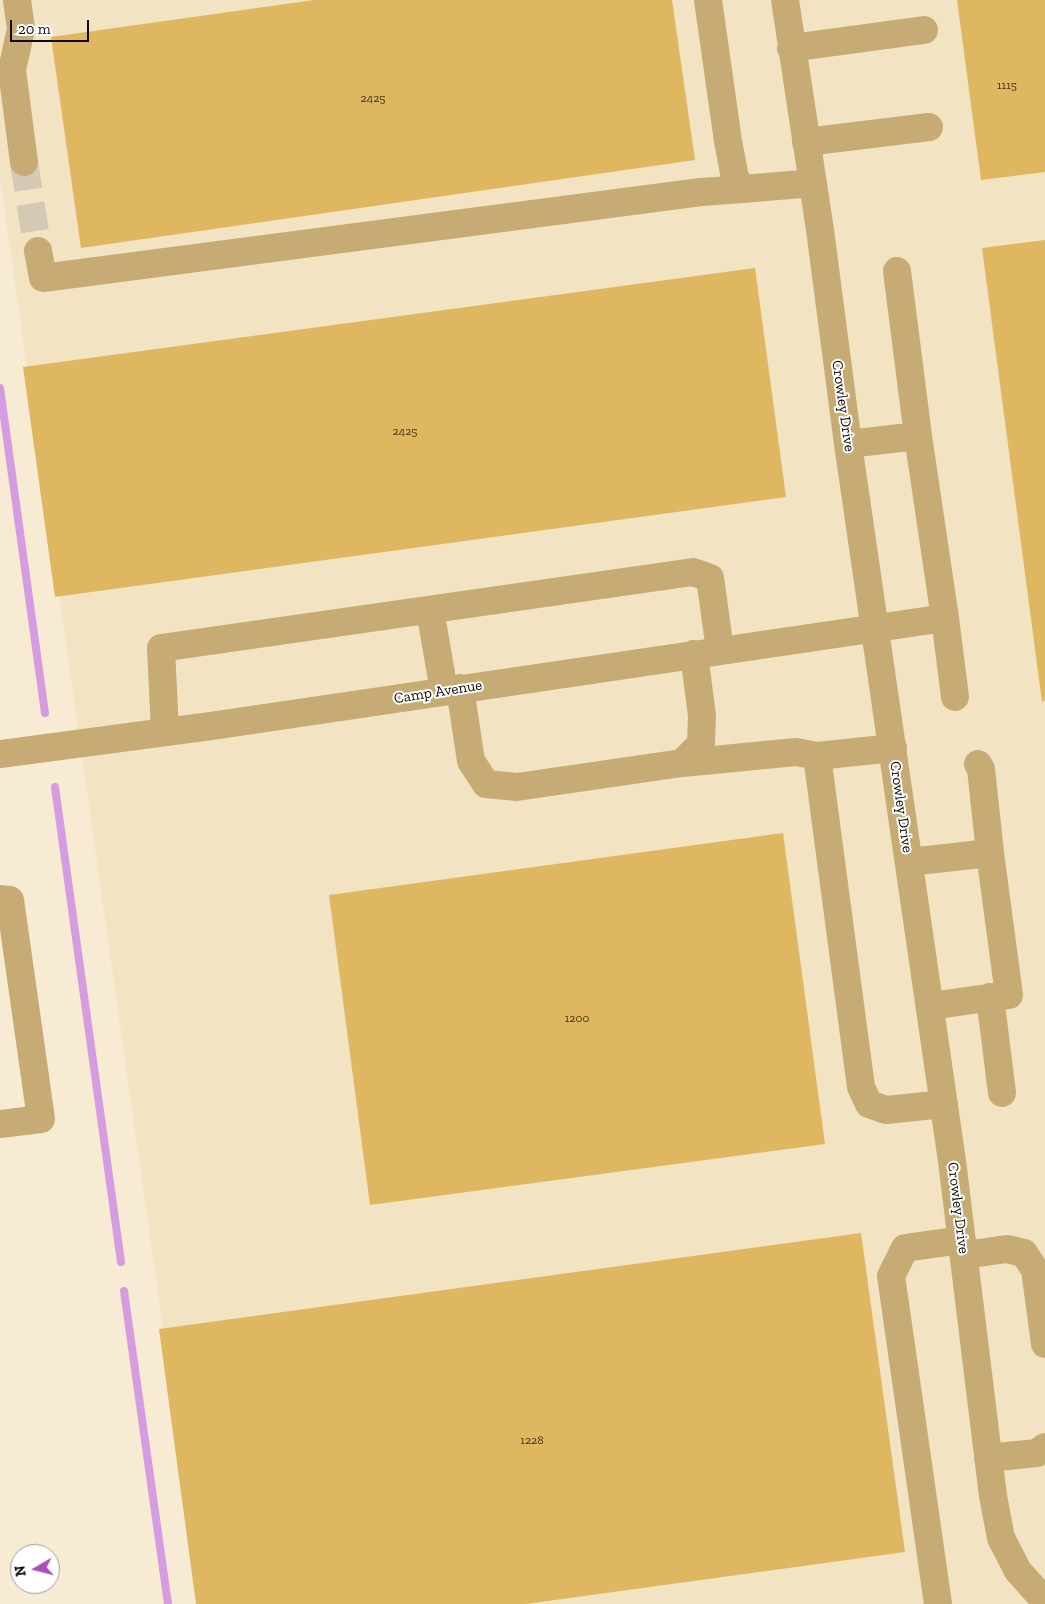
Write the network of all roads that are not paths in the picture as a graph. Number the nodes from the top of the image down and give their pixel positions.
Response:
1 (18, 0) edge
2 (708, 0) edge
3 (785, 0) edge
4 (924, 30) dead end
5 (792, 48) junction
6 (929, 127) dead end
7 (806, 142) junction
8 (24, 162) tunnel mouth
9 (813, 183) junction
10 (743, 188) junction
11 (38, 251) tunnel mouth
12 (897, 271) dead end
13 (918, 436) junction
14 (848, 444) junction
15 (430, 610) junction
16 (945, 618) junction
17 (876, 629) junction
18 (707, 652) junction
19 (452, 689) junction
20 (955, 697) dead end
21 (165, 732) junction
22 (893, 748) junction
23 (0, 754) edge
24 (818, 756) junction
25 (682, 763) junction
26 (978, 764) dead end
27 (990, 853) junction
28 (910, 862) junction
29 (0, 899) edge
30 (990, 997) junction
31 (930, 1006) junction
32 (1002, 1093) dead end
33 (944, 1104) junction
34 (0, 1124) edge
35 (963, 1247) junction
36 (1045, 1344) edge
37 (1045, 1447) edge
38 (988, 1458) junction
39 (1043, 1602) edge
40 (938, 1604) edge

1 - 8 street
2 - 10 street
3 - 5 street, Crowley Drive
4 - 5 street
5 - 7 street, Crowley Drive
6 - 7 street
7 - 9 street, Crowley Drive
9 - 10 street
9 - 14 street, Crowley Drive
10 - 11 street
12 - 13 street
13 - 14 street
13 - 16 street
14 - 17 street, Crowley Drive
15 - 18 street
15 - 19 street
15 - 21 street
16 - 17 street, Camp Avenue
16 - 20 street
17 - 18 street, Camp Avenue
17 - 22 street, Crowley Drive
18 - 19 street, Camp Avenue
18 - 25 street
19 - 21 street, Camp Avenue
19 - 25 street
21 - 23 street, Camp Avenue
22 - 24 street
22 - 28 street, Crowley Drive
24 - 25 street
24 - 33 street
26 - 27 street
27 - 28 street
27 - 30 street
28 - 31 street, Crowley Drive
29 - 34 street
30 - 31 street
30 - 32 street
31 - 33 street, Crowley Drive
33 - 35 street, Crowley Drive
35 - 36 street
35 - 38 street, Crowley Drive
35 - 40 street
37 - 38 street
38 - 39 street, Crowley Drive

